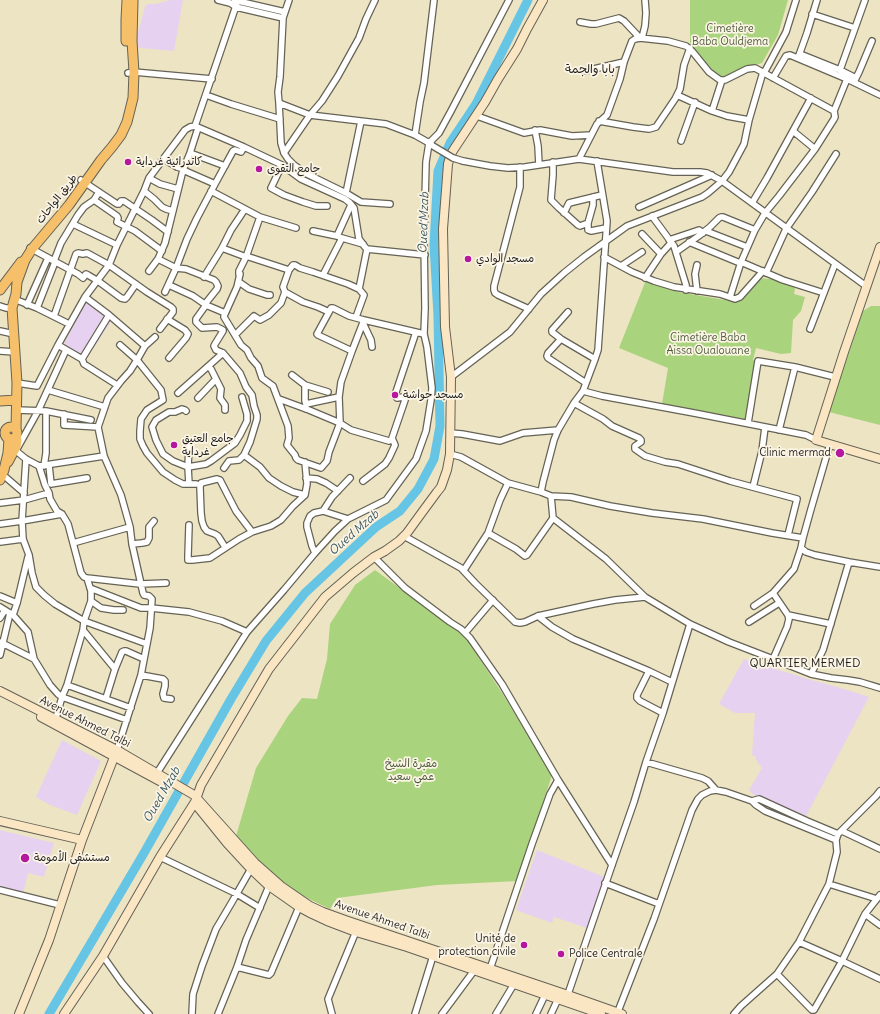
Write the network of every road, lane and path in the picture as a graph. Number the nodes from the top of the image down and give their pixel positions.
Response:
1 (127, 0) edge
2 (133, 0) edge
3 (141, 0) edge
4 (219, 0) edge
5 (289, 0) edge
6 (375, 0) edge
7 (434, 0) edge
8 (509, 0) edge
9 (543, 0) edge
10 (645, 0) edge
11 (796, 0) edge
12 (817, 0) edge
13 (862, 1) edge
14 (237, 2) edge
15 (285, 12) junction
16 (812, 14) junction
17 (283, 18) junction
18 (132, 22) junction
19 (580, 22) dead end
20 (855, 28) junction
21 (641, 38) junction
22 (872, 41) dead end
23 (690, 48) junction
24 (799, 56) junction
25 (624, 62) junction
26 (840, 70) junction
27 (585, 71) dead end
28 (131, 72) junction
29 (763, 72) junction
30 (773, 78) junction
31 (212, 79) junction
32 (847, 79) junction
33 (722, 80) junction
34 (855, 80) junction
35 (677, 94) junction
36 (206, 95) junction
37 (880, 95) edge
38 (811, 98) junction
39 (695, 102) junction
40 (279, 103) junction
41 (712, 111) junction
42 (834, 111) junction
43 (310, 115) junction
44 (477, 116) junction
45 (280, 120) junction
46 (749, 120) junction
47 (361, 121) junction
48 (599, 121) junction
49 (197, 127) junction
50 (535, 130) junction
51 (792, 131) junction
52 (415, 135) junction
53 (591, 135) junction
54 (681, 141) dead end
55 (431, 144) junction
56 (244, 147) junction
57 (815, 149) junction
58 (190, 153) junction
59 (284, 153) junction
60 (836, 154) dead end
61 (164, 159) junction
62 (579, 159) junction
63 (597, 161) junction
64 (553, 162) junction
65 (539, 164) junction
66 (225, 166) junction
67 (282, 166) junction
68 (520, 167) junction
69 (183, 169) junction
70 (712, 175) junction
71 (149, 178) junction
72 (722, 181) junction
73 (83, 182) junction
74 (215, 184) junction
75 (178, 189) junction
76 (144, 191) junction
77 (211, 191) junction
78 (99, 192) junction
79 (346, 192) junction
80 (602, 195) junction
81 (593, 197) junction
82 (94, 200) junction
83 (752, 203) junction
84 (390, 204) dead end
85 (351, 205) junction
86 (327, 206) dead end
87 (639, 207) dead end
88 (135, 208) junction
89 (245, 209) junction
90 (174, 211) junction
91 (564, 213) junction
92 (765, 213) junction
93 (260, 216) junction
94 (652, 216) junction
95 (588, 223) junction
96 (73, 224) junction
97 (127, 227) junction
98 (296, 228) dead end
99 (606, 228) junction
100 (786, 228) junction
101 (755, 230) junction
102 (313, 231) dead end
103 (168, 232) junction
104 (704, 232) junction
105 (642, 234) dead end
106 (339, 237) junction
107 (606, 241) junction
108 (670, 242) junction
109 (689, 242) junction
110 (363, 244) junction
111 (117, 245) junction
112 (747, 247) junction
113 (880, 247) edge
114 (31, 248) junction
115 (222, 248) junction
116 (367, 249) junction
117 (162, 251) junction
118 (642, 252) dead end
119 (676, 252) junction
120 (661, 254) junction
121 (424, 255) junction
122 (246, 257) junction
123 (604, 258) junction
124 (158, 259) junction
125 (52, 260) junction
126 (741, 262) junction
127 (835, 264) junction
128 (109, 265) junction
129 (697, 265) dead end
130 (621, 266) junction
131 (176, 268) junction
132 (71, 270) junction
133 (289, 270) junction
134 (149, 271) dead end
135 (764, 272) junction
136 (323, 275) junction
137 (204, 277) junction
138 (645, 278) junction
139 (98, 281) junction
140 (239, 282) junction
141 (136, 284) junction
142 (169, 285) junction
143 (866, 286) junction
144 (359, 289) junction
145 (0, 290) edge
146 (686, 290) junction
147 (697, 291) junction
148 (165, 292) dead end
149 (285, 292) junction
150 (824, 293) junction
151 (270, 295) dead end
152 (85, 297) junction
153 (730, 297) junction
154 (13, 304) junction
155 (205, 304) junction
156 (27, 305) junction
157 (0, 306) edge
158 (37, 308) junction
159 (529, 309) junction
160 (329, 312) junction
161 (568, 312) dead end
162 (225, 313) junction
163 (109, 315) junction
164 (54, 316) junction
165 (356, 317) junction
166 (167, 319) junction
167 (363, 321) junction
168 (70, 324) junction
169 (160, 329) dead end
170 (810, 329) dead end
171 (0, 331) edge
172 (416, 332) junction
173 (14, 334) junction
174 (424, 334) junction
175 (236, 335) junction
176 (155, 337) dead end
177 (561, 339) junction
178 (58, 345) junction
179 (120, 345) dead end
180 (145, 346) junction
181 (372, 347) dead end
182 (66, 350) junction
183 (0, 351) edge
184 (352, 351) junction
185 (15, 352) junction
186 (223, 353) junction
187 (169, 358) dead end
188 (82, 359) junction
189 (595, 359) junction
190 (137, 360) junction
191 (208, 367) junction
192 (795, 367) junction
193 (292, 375) dead end
194 (451, 377) junction
195 (835, 377) junction
196 (216, 379) junction
197 (17, 383) junction
198 (586, 383) junction
199 (117, 385) junction
200 (305, 386) junction
201 (48, 390) junction
202 (583, 391) junction
203 (328, 392) dead end
204 (178, 393) dead end
205 (242, 397) dead end
206 (339, 397) junction
207 (198, 398) dead end
208 (278, 399) junction
209 (16, 400) junction
210 (0, 401) edge
211 (574, 403) junction
212 (105, 407) junction
213 (306, 407) junction
214 (16, 410) junction
215 (225, 410) dead end
216 (38, 411) junction
217 (46, 411) junction
218 (186, 411) dead end
219 (64, 414) junction
220 (83, 418) junction
221 (91, 420) dead end
222 (340, 423) junction
223 (748, 423) junction
224 (84, 426) junction
225 (98, 427) junction
226 (765, 427) junction
227 (558, 430) junction
228 (779, 430) junction
229 (450, 433) junction
230 (12, 434) edge
231 (816, 440) junction
232 (389, 441) dead end
233 (830, 444) junction
234 (189, 446) dead end
235 (16, 451) junction
236 (450, 454) junction
237 (244, 455) junction
238 (104, 456) junction
239 (26, 459) junction
240 (880, 459) edge
241 (305, 462) junction
242 (44, 465) junction
243 (188, 468) junction
244 (224, 468) dead end
245 (2, 475) edge
246 (87, 478) dead end
247 (306, 478) junction
248 (350, 478) dead end
249 (363, 481) dead end
250 (508, 483) junction
251 (753, 487) junction
252 (338, 491) junction
253 (541, 492) junction
254 (24, 493) junction
255 (50, 493) junction
256 (305, 495) junction
257 (551, 496) junction
258 (24, 500) junction
259 (0, 503) edge
260 (323, 511) junction
261 (62, 514) junction
262 (553, 518) junction
263 (348, 519) junction
264 (22, 521) junction
265 (154, 522) dead end
266 (0, 524) edge
267 (190, 525) dead end
268 (130, 527) junction
269 (252, 532) junction
270 (488, 533) junction
271 (404, 536) junction
272 (788, 536) junction
273 (803, 538) junction
274 (23, 539) junction
275 (0, 542) edge
276 (73, 543) junction
277 (132, 544) junction
278 (225, 547) junction
279 (801, 548) junction
280 (315, 552) junction
281 (29, 555) junction
282 (374, 557) junction
283 (849, 562) junction
284 (880, 567) edge
285 (464, 570) junction
286 (87, 578) junction
287 (166, 583) dead end
288 (140, 584) junction
289 (90, 588) junction
290 (773, 593) junction
291 (0, 596) edge
292 (645, 597) junction
293 (493, 600) junction
294 (91, 601) junction
295 (17, 603) junction
296 (779, 603) junction
297 (754, 606) dead end
298 (151, 608) junction
299 (124, 610) dead end
300 (7, 611) edge
301 (788, 615) junction
302 (538, 616) junction
303 (0, 618) edge
304 (84, 621) junction
305 (749, 622) dead end
306 (690, 624) junction
307 (831, 624) junction
308 (83, 630) junction
309 (247, 632) junction
310 (465, 633) junction
311 (2, 642) edge
312 (147, 644) junction
313 (0, 655) edge
314 (34, 659) junction
315 (144, 659) junction
316 (773, 659) junction
317 (115, 669) junction
318 (648, 670) junction
319 (811, 674) junction
320 (140, 675) junction
321 (672, 682) junction
322 (67, 685) junction
323 (880, 688) edge
324 (0, 691) edge
325 (0, 695) edge
326 (62, 697) junction
327 (106, 698) junction
328 (171, 699) dead end
329 (131, 708) junction
330 (663, 713) junction
331 (56, 718) junction
332 (126, 720) junction
333 (116, 753) junction
334 (646, 762) junction
335 (157, 775) junction
336 (558, 780) junction
337 (716, 790) junction
338 (880, 791) edge
339 (194, 798) junction
340 (752, 801) junction
341 (0, 821) edge
342 (840, 832) junction
343 (82, 840) junction
344 (836, 840) junction
345 (880, 849) edge
346 (160, 857) junction
347 (612, 864) junction
348 (253, 866) junction
349 (605, 883) junction
350 (829, 884) junction
351 (269, 886) junction
352 (0, 890) edge
353 (237, 894) junction
354 (879, 897) edge
355 (659, 904) junction
356 (60, 905) junction
357 (299, 907) junction
358 (260, 908) junction
359 (865, 914) junction
360 (880, 924) edge
361 (358, 928) junction
362 (799, 942) junction
363 (103, 956) junction
364 (433, 956) junction
365 (842, 961) junction
366 (237, 967) junction
367 (476, 968) junction
368 (490, 969) junction
369 (777, 974) junction
370 (880, 979) edge
371 (514, 984) junction
372 (545, 995) junction
373 (564, 999) junction
374 (590, 1012) edge
375 (619, 1013) edge
376 (19, 1014) edge
377 (64, 1014) edge
378 (148, 1014) edge
379 (192, 1014) edge
380 (218, 1014) edge
381 (332, 1014) edge
382 (415, 1014) edge
383 (442, 1014) edge
384 (496, 1014) edge
385 (536, 1014) edge
386 (551, 1014) edge
387 (601, 1014) edge
388 (734, 1014) edge

1 - 28 main road, طريق الواحات
2 - 18 main road, طريق الواحات
3 - 18 main road
4 - 14 street
5 - 15 street
6 - 43 street
7 - 52 street
8 - 55 street
9 - 44 main road
10 - 21 street
11 - 29 street
12 - 16 street
13 - 20 street
14 - 15 street
14 - 17 street
14 - 31 street
15 - 17 street
16 - 20 street
16 - 24 street
17 - 40 street
18 - 28 main road, طريق الواحات
19 - 21 street
20 - 26 street
21 - 23 street
21 - 25 street
22 - 34 street
23 - 33 street
23 - 35 street
24 - 26 street
24 - 30 street
24 - 32 street
25 - 27 street
25 - 48 street
26 - 34 street
28 - 31 street
28 - 73 main road, طريق الواحات
29 - 30 street
29 - 33 street
29 - 46 street
30 - 38 street
31 - 36 street
32 - 34 street
32 - 42 street
33 - 41 street
34 - 37 street
35 - 39 street
35 - 48 street
36 - 45 street
36 - 49 street
38 - 42 street
38 - 51 street
39 - 41 street
39 - 54 street
40 - 43 street
40 - 45 street
41 - 46 street
42 - 57 street
43 - 47 street
43 - 59 street
44 - 50 street
44 - 194 main road
45 - 59 street
46 - 72 street
47 - 52 street
47 - 79 street
48 - 53 street
49 - 56 street
49 - 58 street
49 - 61 street
50 - 53 street
50 - 65 street
51 - 57 street
51 - 83 street
52 - 55 street
53 - 62 street
55 - 68 street, bridge
55 - 121 street
56 - 66 street
56 - 67 street
57 - 92 street
58 - 66 street
58 - 69 street
59 - 79 street
60 - 100 street
61 - 69 street
61 - 71 street
62 - 63 street
62 - 64 street
63 - 70 street
63 - 80 street
64 - 65 street
64 - 91 street
65 - 68 street
66 - 74 street
67 - 85 street
67 - 86 street
68 - 159 street
69 - 74 street
69 - 75 street
70 - 72 street
70 - 87 street
71 - 75 street
71 - 76 street
72 - 83 street
72 - 94 street
73 - 78 street
73 - 114 main road, طريق الواحات
74 - 77 street
75 - 90 street
76 - 88 street
76 - 90 street
77 - 89 street
77 - 131 street
78 - 82 street
78 - 88 street
79 - 84 street
80 - 81 street
80 - 99 street
81 - 91 street
81 - 95 street
82 - 96 street
82 - 97 street
83 - 92 street
85 - 106 street
85 - 110 street
88 - 97 street
88 - 103 street
89 - 93 street
89 - 115 street
90 - 103 street
91 - 95 street
92 - 100 street
92 - 101 street
93 - 98 street
93 - 122 street
94 - 107 street
94 - 108 street
95 - 99 street
96 - 111 street
96 - 125 street
97 - 111 street
97 - 117 street
99 - 107 street
100 - 127 street
100 - 135 street
101 - 104 street
101 - 112 street
102 - 106 street
103 - 117 street
104 - 108 street
104 - 109 street
104 - 112 street
105 - 120 street
106 - 110 street
106 - 136 street
107 - 123 street
107 - 159 street
108 - 119 street
108 - 120 street
109 - 119 street
109 - 126 street
110 - 116 street
111 - 128 street
112 - 126 street
113 - 143 main road
114 - 125 street
114 - 145 main road, طريق الواحات
114 - 154 main road, طريق الواحات
115 - 122 street
115 - 137 street
116 - 121 street
116 - 144 street
117 - 124 street
118 - 130 street
119 - 146 street
120 - 138 street
121 - 174 street
122 - 133 street
122 - 140 street
123 - 130 street
123 - 189 street
124 - 131 street
124 - 134 street
125 - 132 street
125 - 156 street
125 - 158 street
126 - 135 street
126 - 153 street
127 - 143 street
127 - 150 street
128 - 132 street
128 - 139 street
128 - 141 street
129 - 147 street
130 - 138 street
131 - 137 street
131 - 142 street
132 - 139 street
132 - 164 street
133 - 136 street
133 - 149 street
135 - 150 street
135 - 153 street
136 - 144 street
137 - 155 street
138 - 146 street
139 - 141 street
139 - 152 street
140 - 151 street
140 - 162 street
141 - 166 street
142 - 148 street
142 - 155 street
143 - 195 main road
144 - 165 street
146 - 147 street
147 - 153 street
149 - 160 street
149 - 175 street
150 - 170 street
152 - 163 street
152 - 168 street
154 - 156 street
154 - 157 street
154 - 173 main road, طريق الواحات
155 - 162 street
155 - 186 street
156 - 158 street
158 - 164 street
159 - 194 street
160 - 165 street
160 - 184 street
161 - 177 street
162 - 175 street
163 - 180 street
163 - 188 street
164 - 168 street
165 - 167 street
166 - 169 street
166 - 187 street
167 - 172 street
167 - 181 street
167 - 184 street
168 - 178 street
171 - 173 street
172 - 174 street
172 - 249 street
173 - 185 main road, طريق الواحات
174 - 263 street
175 - 208 street
176 - 180 street
177 - 189 street
177 - 198 street
178 - 182 street
178 - 197 street
179 - 190 street
180 - 190 street
182 - 188 street
182 - 201 street
183 - 185 street
184 - 206 street
185 - 197 main road, طريق الواحات
186 - 191 street
186 - 237 street
188 - 199 street
189 - 198 street
190 - 199 street
190 - 243 street
191 - 196 street
191 - 204 street
192 - 195 street
192 - 223 street
192 - 228 street
193 - 200 street
194 - 229 main road
195 - 231 main road
196 - 207 street
196 - 215 street
197 - 209 main road, طريق الواحات
198 - 202 street
199 - 212 street
200 - 203 street
200 - 213 street
201 - 212 street
201 - 216 street
202 - 211 street
202 - 223 street
205 - 243 street
206 - 213 street
206 - 222 street
208 - 213 street
208 - 241 street
209 - 210 main road
209 - 214 main road, طريق الواحات
211 - 227 street
211 - 251 street
212 - 225 street
213 - 222 street
214 - 216 street
214 - 230 main road, طريق الواحات
216 - 217 street
216 - 230 street
217 - 219 street
217 - 242 street
218 - 243 street
219 - 220 street
219 - 224 street
220 - 221 street
220 - 224 street
222 - 232 street
222 - 241 street
223 - 226 street
224 - 225 street
225 - 238 street
226 - 228 street
226 - 251 street
227 - 229 street
227 - 253 street
228 - 231 street
229 - 236 main road
230 - 235 main road
230 - 245 main road
231 - 233 main road
233 - 240 main road
233 - 273 street
234 - 243 street
235 - 239 street
235 - 245 main road
236 - 250 street
236 - 271 main road
237 - 244 street
237 - 256 street
238 - 242 street
238 - 268 street
239 - 242 street
239 - 254 street
241 - 247 street
242 - 246 street
242 - 255 street
245 - 254 street
247 - 252 street
247 - 256 street
248 - 252 street
250 - 253 street
250 - 270 street
251 - 272 street
252 - 260 street
253 - 257 street
254 - 258 street
255 - 258 street
255 - 261 street
256 - 269 street
257 - 262 street
257 - 272 street
258 - 259 street
258 - 264 street
260 - 263 street
260 - 280 street
261 - 264 street
261 - 276 street
262 - 270 street
262 - 292 street
263 - 280 street
264 - 266 street
264 - 274 street
265 - 277 street
267 - 278 street
268 - 276 street
268 - 277 street
269 - 278 street
269 - 278 street
270 - 285 street
271 - 282 main road
271 - 285 street
272 - 273 street
273 - 279 street
274 - 275 street
274 - 281 street
276 - 286 street
277 - 288 street
279 - 283 street
279 - 290 street
280 - 309 street
281 - 295 street
281 - 304 street
282 - 310 street
282 - 339 main road
283 - 284 street
283 - 307 street
285 - 293 street
286 - 288 street
286 - 289 street
287 - 288 street
288 - 298 street
289 - 294 street
289 - 298 street
290 - 296 street
290 - 297 street
291 - 295 street
292 - 302 street
292 - 306 street
293 - 302 street
293 - 310 street
294 - 299 street
294 - 304 street
295 - 300 street
296 - 301 street
296 - 305 street
298 - 309 street
298 - 312 street
300 - 303 street
300 - 311 street
300 - 314 street
301 - 307 street
301 - 316 street
302 - 318 street
304 - 308 street
304 - 312 street
306 - 316 street
306 - 321 street
307 - 319 street
308 - 317 street
308 - 322 street
309 - 335 street
310 - 336 street
311 - 313 street
311 - 314 street
312 - 315 street
314 - 326 street
315 - 317 street
315 - 320 street
316 - 319 street
317 - 327 street
318 - 321 street
318 - 330 street
319 - 323 street
320 - 328 street
320 - 329 street
321 - 330 street
322 - 326 street
322 - 327 street
324 - 331 main road, Avenue Ahmed Talbi
325 - 333 main road
326 - 331 street
326 - 332 street
327 - 329 street
329 - 332 street
330 - 334 street
331 - 333 main road, Avenue Ahmed Talbi
332 - 333 street
333 - 335 main road, Avenue Ahmed Talbi
333 - 343 main road
334 - 337 street
334 - 347 street
335 - 339 main road, Avenue Ahmed Talbi
336 - 347 street
336 - 368 street
337 - 340 street
337 - 355 street
338 - 342 street
339 - 346 main road
339 - 348 main road, Avenue Ahmed Talbi
340 - 342 street
340 - 344 street
341 - 343 main road
342 - 344 street
342 - 345 street
343 - 356 main road
344 - 350 street
346 - 353 street
346 - 363 main road
347 - 349 street
348 - 351 main road
348 - 353 street
348 - 361 main road, Avenue Ahmed Talbi
349 - 355 street
349 - 373 street
350 - 354 street
350 - 362 street
351 - 357 main road
351 - 358 street
352 - 356 street
353 - 358 street
353 - 379 street
354 - 359 street
355 - 375 street
356 - 376 main road
357 - 361 main road
357 - 366 street
358 - 366 street
359 - 360 street
359 - 365 street
361 - 364 main road
361 - 367 main road, Avenue Ahmed Talbi
361 - 381 street
362 - 365 street
362 - 369 street
363 - 377 main road
363 - 378 street
364 - 367 main road
364 - 382 street
365 - 369 street
365 - 370 street
366 - 380 street
367 - 368 main road, Avenue Ahmed Talbi
367 - 371 main road
367 - 383 street
368 - 373 main road, Avenue Ahmed Talbi
369 - 388 street
371 - 372 main road
371 - 384 street
372 - 373 main road
372 - 385 street
373 - 374 main road
373 - 375 main road, Avenue Ahmed Talbi
373 - 386 street
374 - 387 main road

